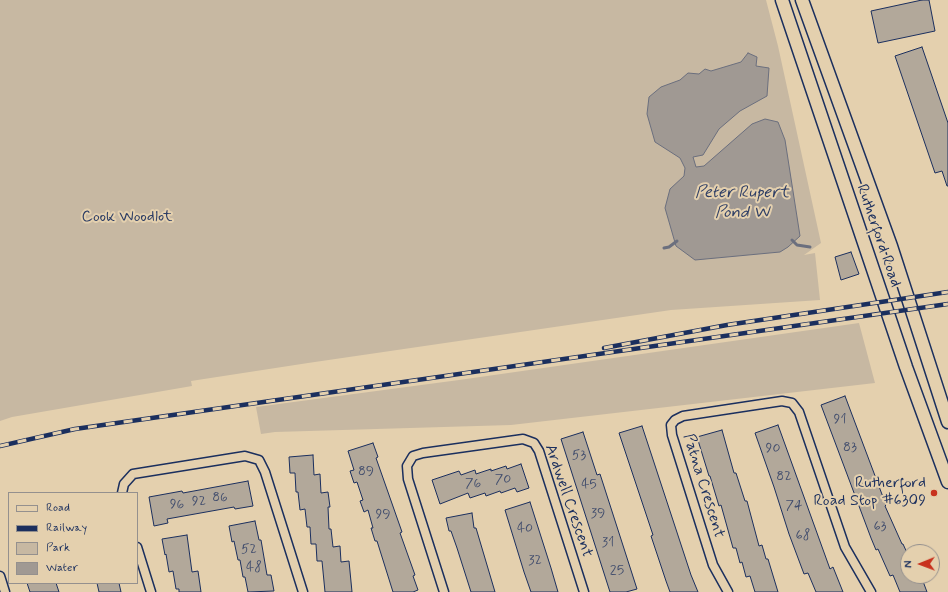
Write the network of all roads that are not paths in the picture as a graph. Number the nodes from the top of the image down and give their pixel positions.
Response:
1 (782, 0) edge
2 (802, 0) edge
3 (948, 422) edge
4 (948, 482) edge
5 (122, 492) edge
6 (138, 549) edge
7 (0, 576) edge
8 (5, 592) edge
9 (151, 592) edge
10 (303, 592) edge
11 (444, 592) edge
12 (584, 592) edge
13 (728, 592) edge
14 (871, 592) edge

1 - 4 main road, Rutherford Road
2 - 3 main road, Rutherford Road
5 - 10 street
6 - 9 street
7 - 8 street
11 - 12 street, Ardwell Crescent
13 - 14 street, Patna Crescent

